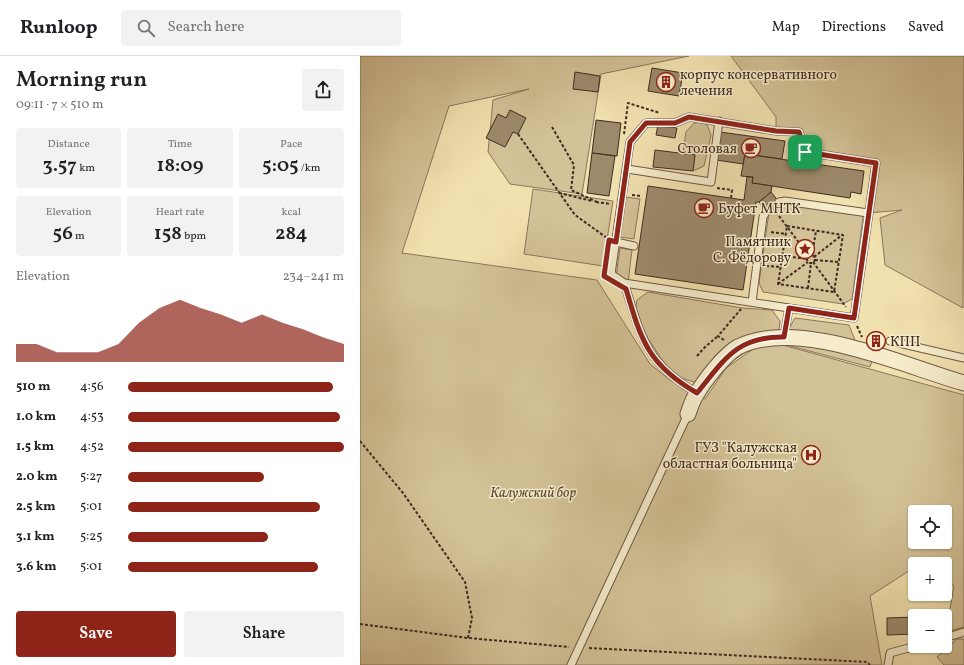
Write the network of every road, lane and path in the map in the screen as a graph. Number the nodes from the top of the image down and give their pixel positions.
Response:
1 (662, 114) dead end
2 (719, 121) junction
3 (552, 127) dead end
4 (518, 134) dead end
5 (624, 134) dead end
6 (627, 170) junction
7 (559, 193) junction
8 (779, 202) dead end
9 (775, 211) dead end
10 (766, 212) dead end
11 (868, 213) junction
12 (787, 226) junction
13 (761, 230) junction
14 (816, 231) junction
15 (610, 233) dead end
16 (786, 234) junction
17 (843, 235) junction
18 (616, 242) junction
19 (634, 246) dead end
20 (782, 256) junction
21 (811, 259) junction
22 (838, 262) junction
23 (757, 265) junction
24 (781, 267) junction
25 (624, 283) junction
26 (778, 284) junction
27 (808, 288) junction
28 (752, 302) junction
29 (789, 308) junction
30 (718, 336) junction
31 (784, 337) junction
32 (890, 341) dead end
33 (728, 342) dead end
34 (697, 356) dead end
35 (964, 358) edge
36 (964, 383) edge
37 (697, 393) junction
38 (688, 414) joint
39 (360, 442) edge
40 (360, 624) edge
41 (964, 632) edge
42 (952, 636) edge
43 (468, 638) junction
44 (579, 647) junction
45 (908, 648) edge
46 (571, 665) edge
47 (870, 665) edge
48 (888, 665) edge

1 - 5 path
2 - 6 lane
2 - 6 lane
2 - 11 lane
3 - 7 path
4 - 7 path
6 - 18 lane
7 - 15 path
8 - 11 lane
9 - 12 path
10 - 13 lane
11 - 29 lane
12 - 14 path
12 - 16 path
12 - 21 path
13 - 16 path
13 - 23 lane
14 - 17 path
14 - 21 path
16 - 20 path
17 - 21 path
17 - 22 path
18 - 19 lane
18 - 25 lane
20 - 21 path
20 - 24 path
21 - 22 path
21 - 26 path
21 - 27 path
22 - 27 path
23 - 24 path
23 - 28 lane
24 - 26 path
25 - 28 lane
25 - 37 lane
26 - 27 path
28 - 29 lane
28 - 30 path
29 - 31 lane
30 - 33 path
30 - 34 path
31 - 36 street
31 - 37 street
32 - 35 lane
37 - 38 street
38 - 44 lane
39 - 43 path
40 - 43 path
41 - 42 lane
43 - 44 path
44 - 46 lane
44 - 47 path
45 - 48 lane

